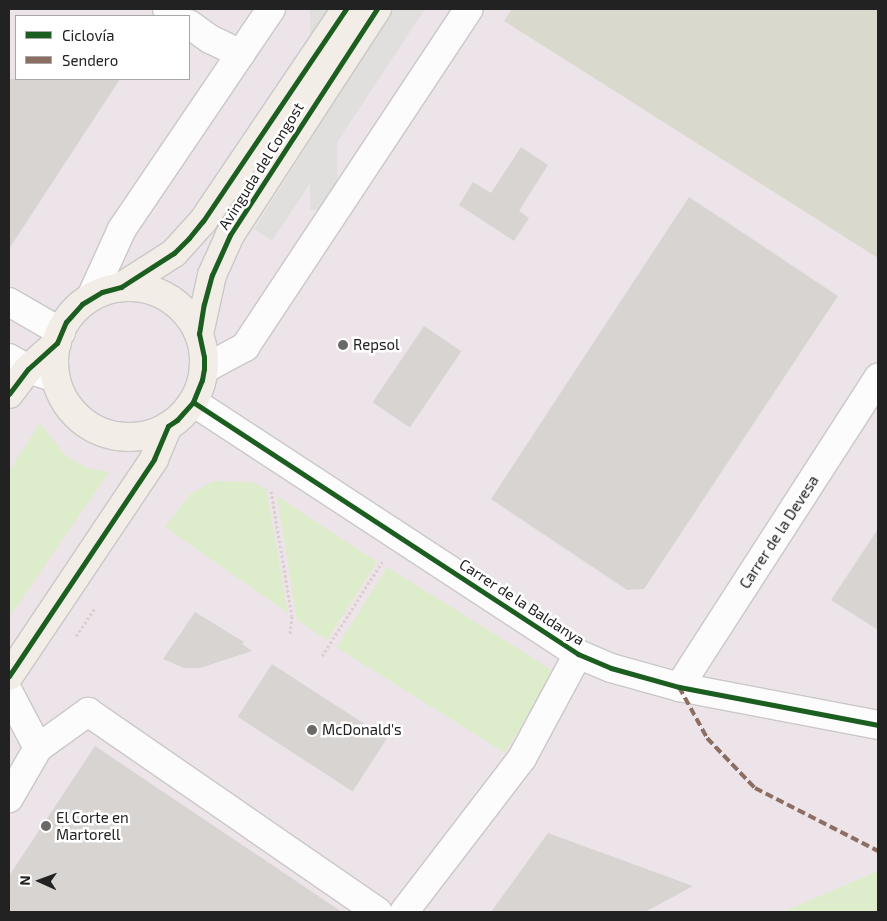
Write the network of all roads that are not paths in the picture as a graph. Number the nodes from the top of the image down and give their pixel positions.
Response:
1 (346, 9) edge
2 (377, 9) edge
3 (469, 9) edge
4 (265, 11) edge
5 (190, 25) edge
6 (241, 54) junction
7 (121, 287) junction
8 (91, 297) junction
9 (9, 302) edge
10 (199, 334) junction
11 (59, 338) junction
12 (18, 363) edge
13 (204, 369) junction
14 (56, 378) junction
15 (878, 378) edge
16 (9, 394) edge
17 (193, 402) junction
18 (168, 426) junction
19 (578, 654) junction
20 (9, 676) edge
21 (679, 687) junction
22 (9, 694) edge
23 (878, 725) edge
24 (38, 748) junction
25 (9, 798) edge
26 (378, 912) edge
27 (404, 912) edge

1 - 7 main road, Avinguda del Congost
2 - 10 main road, Avinguda del Congost
3 - 13 street
4 - 6 street, Avinguda del Congost
5 - 6 street
6 - 8 street, Avinguda del Congost
7 - 8 main road, Avinguda del Congost
7 - 10 main road, Avinguda del Congost
8 - 11 main road, Avinguda del Congost
9 - 11 street
10 - 13 main road, Avinguda del Congost
11 - 12 main road
11 - 14 main road, Avinguda del Congost
12 - 14 street
12 - 16 main road
13 - 17 main road, Avinguda del Congost
14 - 18 main road, Avinguda del Congost
15 - 21 street, Carrer de la Devesa
17 - 18 main road, Avinguda del Congost
17 - 19 street, Carrer de la Baldanya
18 - 20 main road
19 - 21 street, Carrer de la Baldanya
19 - 27 street
21 - 23 street, Carrer de la Baldanya
22 - 24 street
24 - 25 street
24 - 26 street

